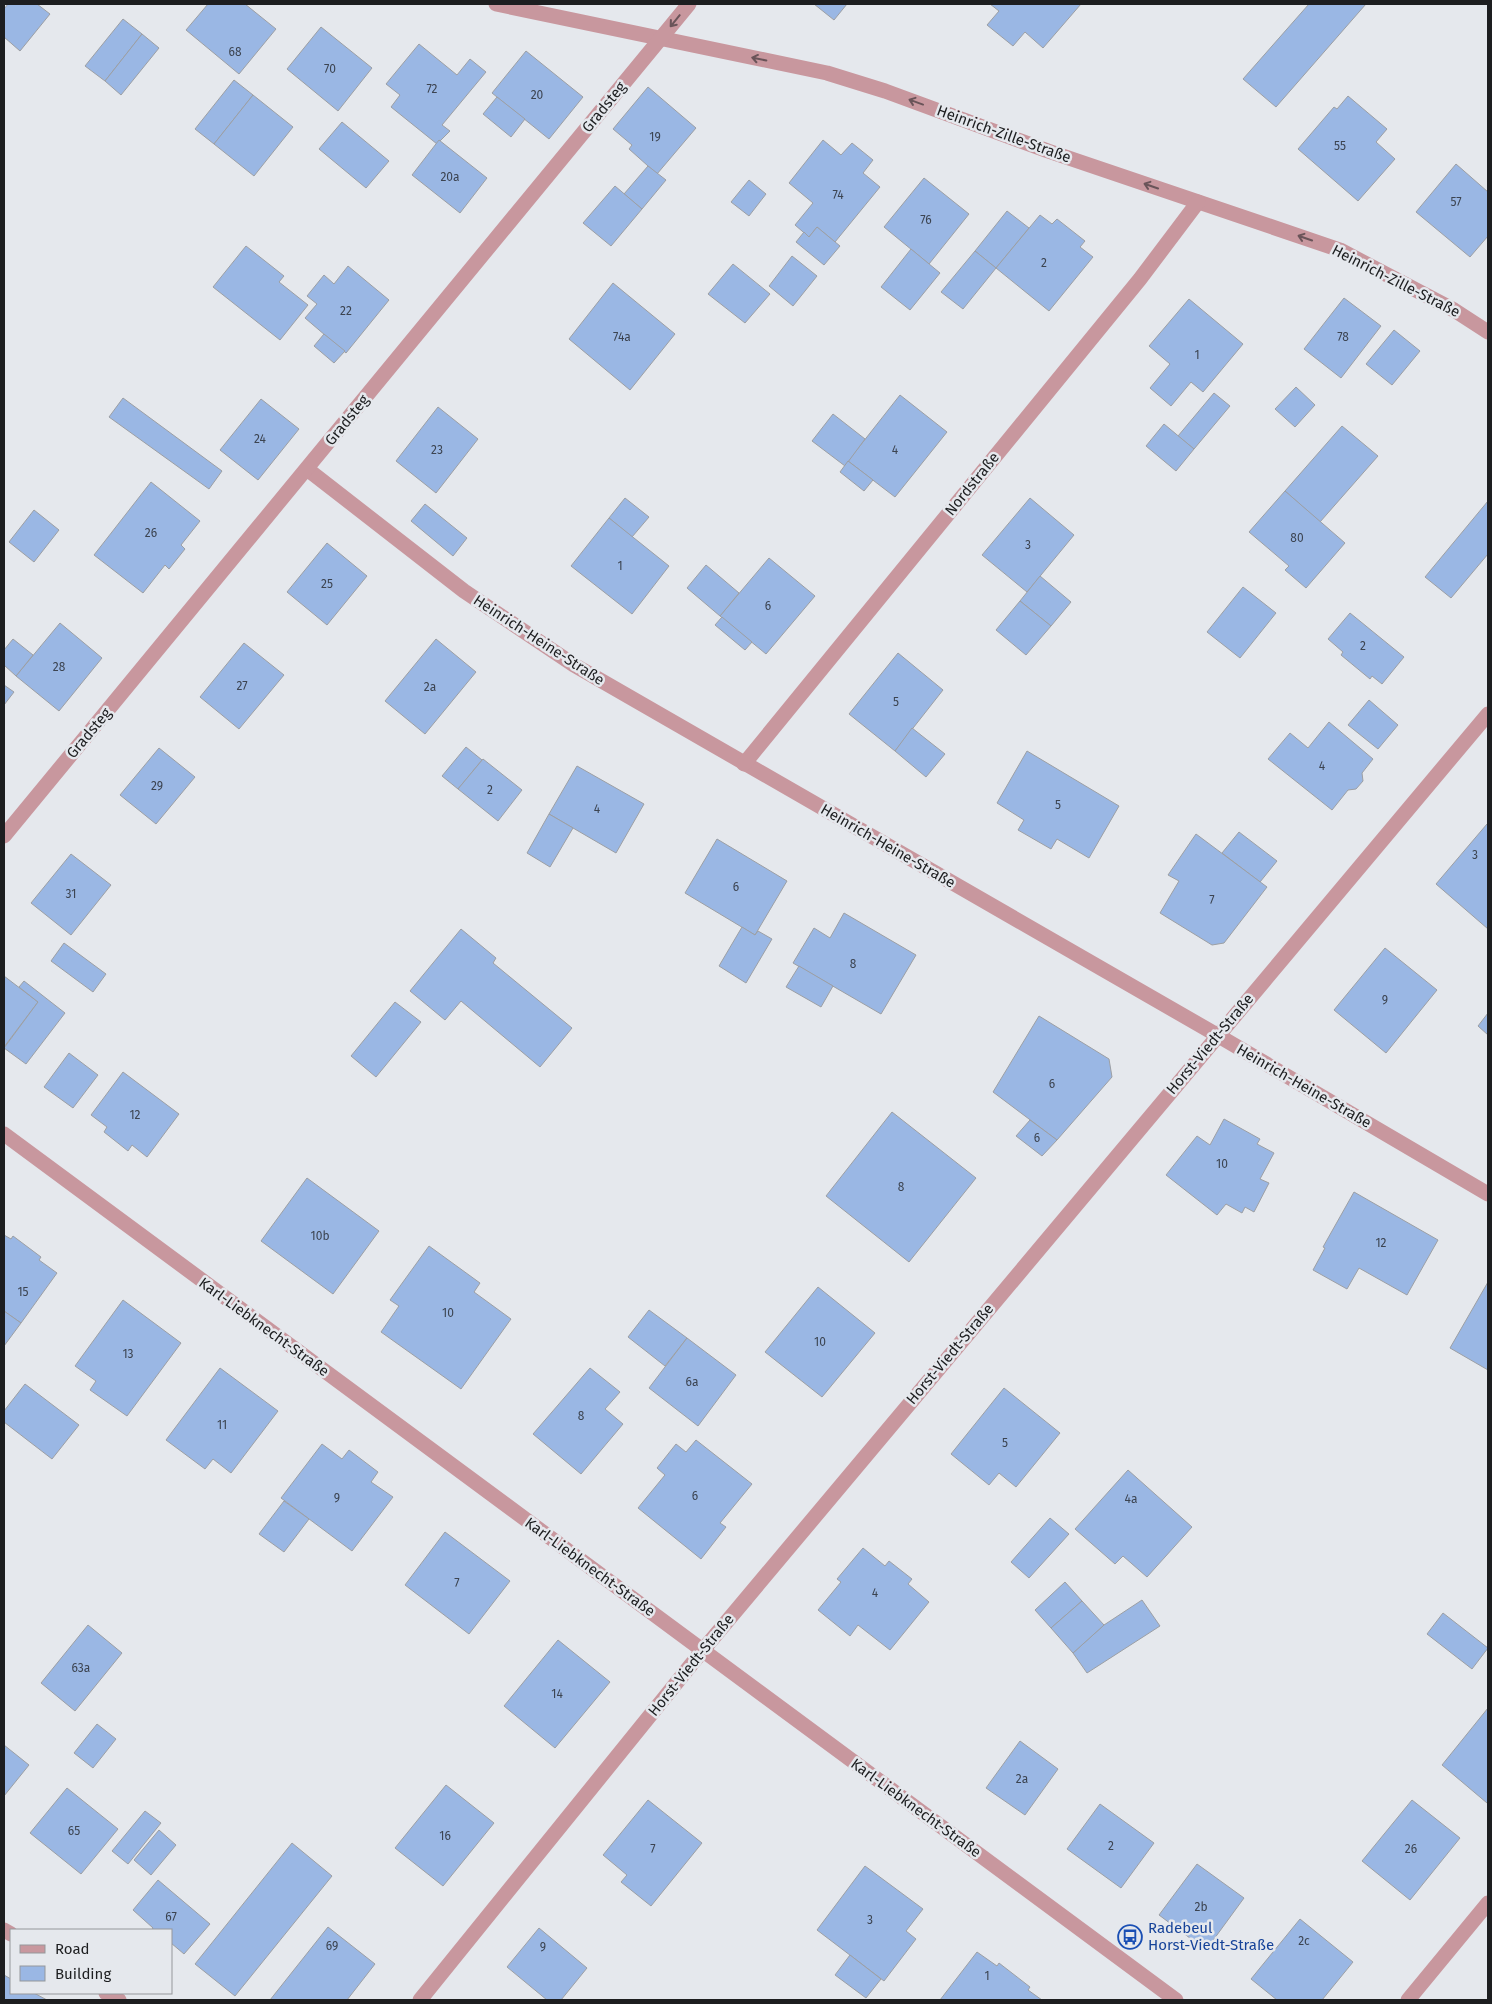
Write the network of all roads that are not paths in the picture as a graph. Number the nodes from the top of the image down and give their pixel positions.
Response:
1 (496, 4) edge
2 (689, 4) edge
3 (662, 37) junction
4 (1198, 202) junction
5 (1488, 332) edge
6 (307, 468) junction
7 (1488, 714) edge
8 (744, 764) junction
9 (4, 836) edge
10 (1217, 1035) junction
11 (4, 1134) edge
12 (1488, 1194) edge
13 (703, 1650) junction
14 (1488, 1902) edge
15 (108, 1994) edge
16 (119, 2000) edge
17 (420, 2000) edge
18 (1176, 2000) edge
19 (1408, 2000) edge

1 - 3 street, Heinrich-Zille-Straße
2 -> 3 street, Gradsteg
4 -> 3 street, Heinrich-Zille-Straße
3 - 6 street, Gradsteg
5 -> 4 street, Heinrich-Zille-Straße
4 - 8 street, Nordstraße
6 - 8 street, Heinrich-Heine-Straße
6 - 9 street, Gradsteg
7 - 10 street, Horst-Viedt-Straße
8 - 10 street, Heinrich-Heine-Straße
10 - 12 street, Heinrich-Heine-Straße
10 - 13 street, Horst-Viedt-Straße
11 - 13 street, Karl-Liebknecht-Straße
13 - 17 street, Horst-Viedt-Straße
13 - 18 street, Karl-Liebknecht-Straße
14 - 19 street
15 - 16 street

